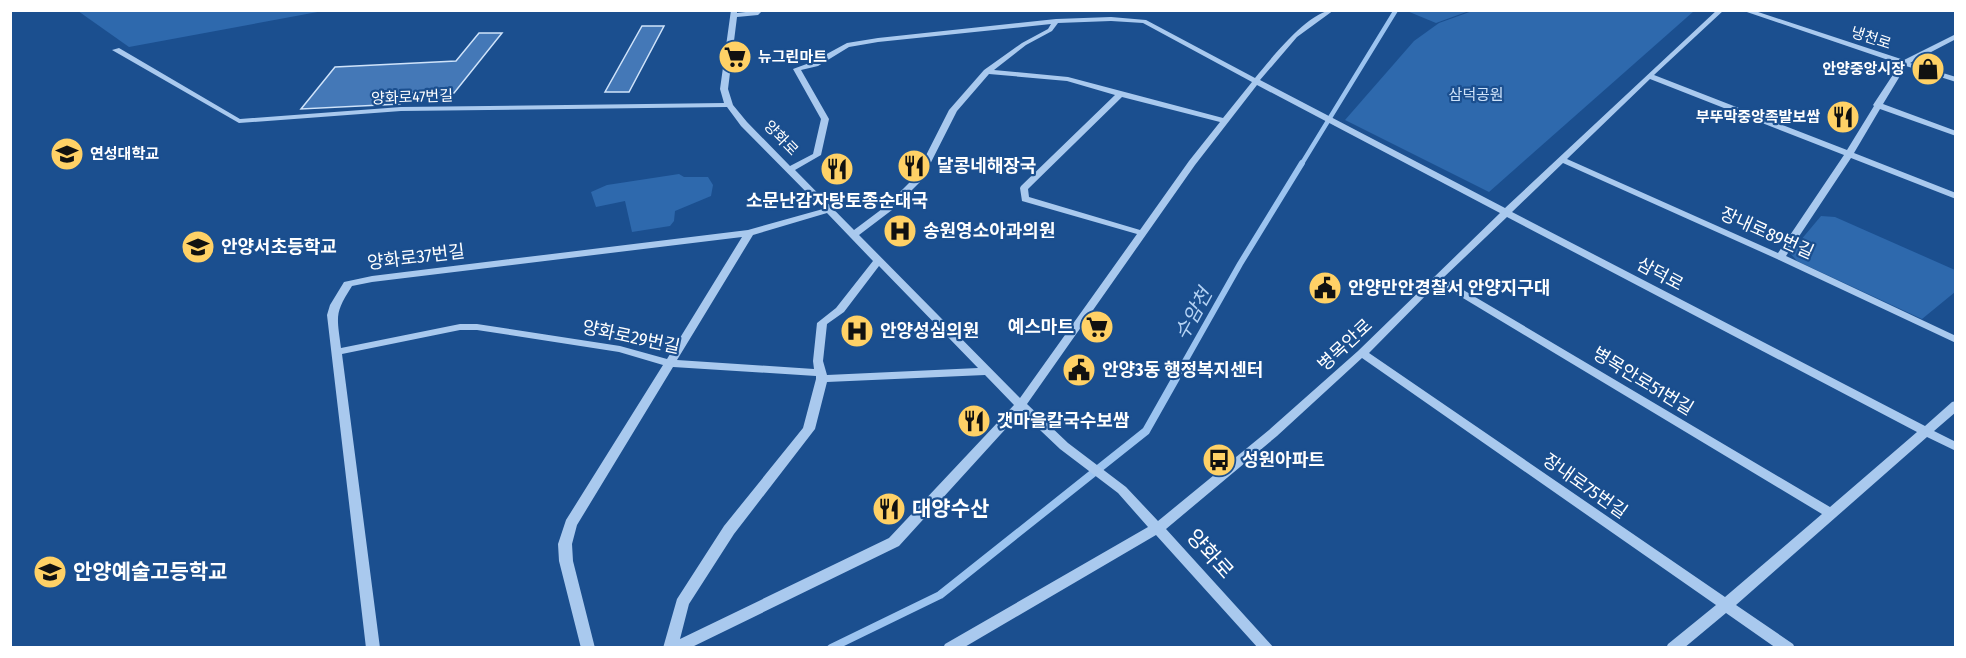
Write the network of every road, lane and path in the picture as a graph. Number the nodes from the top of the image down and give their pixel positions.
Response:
1 (760, 10) edge
2 (1331, 10) edge
3 (1721, 10) edge
4 (1744, 10) edge
5 (734, 13) edge
6 (1056, 21) junction
7 (1956, 36) edge
8 (116, 50) dead end
9 (1904, 63) junction
10 (987, 72) junction
11 (1649, 76) junction
12 (1956, 80) edge
13 (1256, 81) junction
14 (1120, 94) junction
15 (729, 105) junction
16 (1877, 105) junction
17 (1225, 121) junction
18 (1956, 134) edge
19 (1849, 154) junction
20 (1563, 160) junction
21 (789, 170) junction
22 (1956, 196) edge
23 (829, 210) junction
24 (1506, 213) junction
25 (749, 233) junction
26 (1142, 233) junction
27 (853, 235) junction
28 (1780, 257) junction
29 (878, 261) junction
30 (1437, 278) junction
31 (1956, 340) edge
32 (337, 352) junction
33 (1362, 353) junction
34 (669, 363) junction
35 (989, 371) junction
36 (821, 376) junction
37 (1022, 405) junction
38 (1956, 405) edge
39 (1924, 431) junction
40 (1956, 447) edge
41 (1831, 514) junction
42 (1158, 528) junction
43 (1726, 605) junction
44 (373, 648) edge
45 (588, 648) edge
46 (670, 648) edge
47 (675, 648) edge
48 (950, 648) edge
49 (1267, 648) edge
50 (1673, 648) edge
51 (1788, 648) edge

1 - 5 street
2 - 13 street
3 - 11 street, 병목안로
4 - 9 street, 냉천로
5 - 15 street
6 - 10 street
6 - 13 street
6 - 21 street
7 - 9 street
8 - 15 street, 양화로47번길
9 - 12 street, 냉천로
9 - 16 street
10 - 14 street
10 - 27 street
11 - 19 street
11 - 20 street, 병목안로
13 - 17 street
13 - 24 street, 삼덕로
14 - 17 street
14 - 26 street
15 - 21 street, 양화로
16 - 18 street
16 - 19 street
17 - 26 street
19 - 22 street
19 - 28 street
20 - 24 street, 병목안로
20 - 28 street, 장내로89번길
21 - 23 street, 양화로
23 - 25 street, 양화로37번길
23 - 27 street, 양화로
24 - 30 street, 병목안로
24 - 39 street, 삼덕로
25 - 32 street, 양화로37번길
25 - 34 street
26 - 37 street
27 - 29 street, 양화로
28 - 31 street, 장내로89번길
29 - 35 street, 양화로
29 - 36 street
30 - 33 street, 병목안로
30 - 41 street, 병목안로51번길
32 - 34 street, 양화로29번길
32 - 44 street, 양화로37번길
33 - 42 street, 병목안로
33 - 43 street, 장내로75번길
34 - 36 street, 양화로29번길
34 - 45 street
35 - 36 street, 양화로29번길
35 - 37 street, 양화로
36 - 46 street
37 - 42 street, 양화로
37 - 47 street
38 - 39 street
39 - 40 street, 삼덕로
39 - 41 street
41 - 43 street
42 - 48 street, 병목안로
42 - 49 street, 양화로
43 - 50 street
43 - 51 street, 장내로75번길

